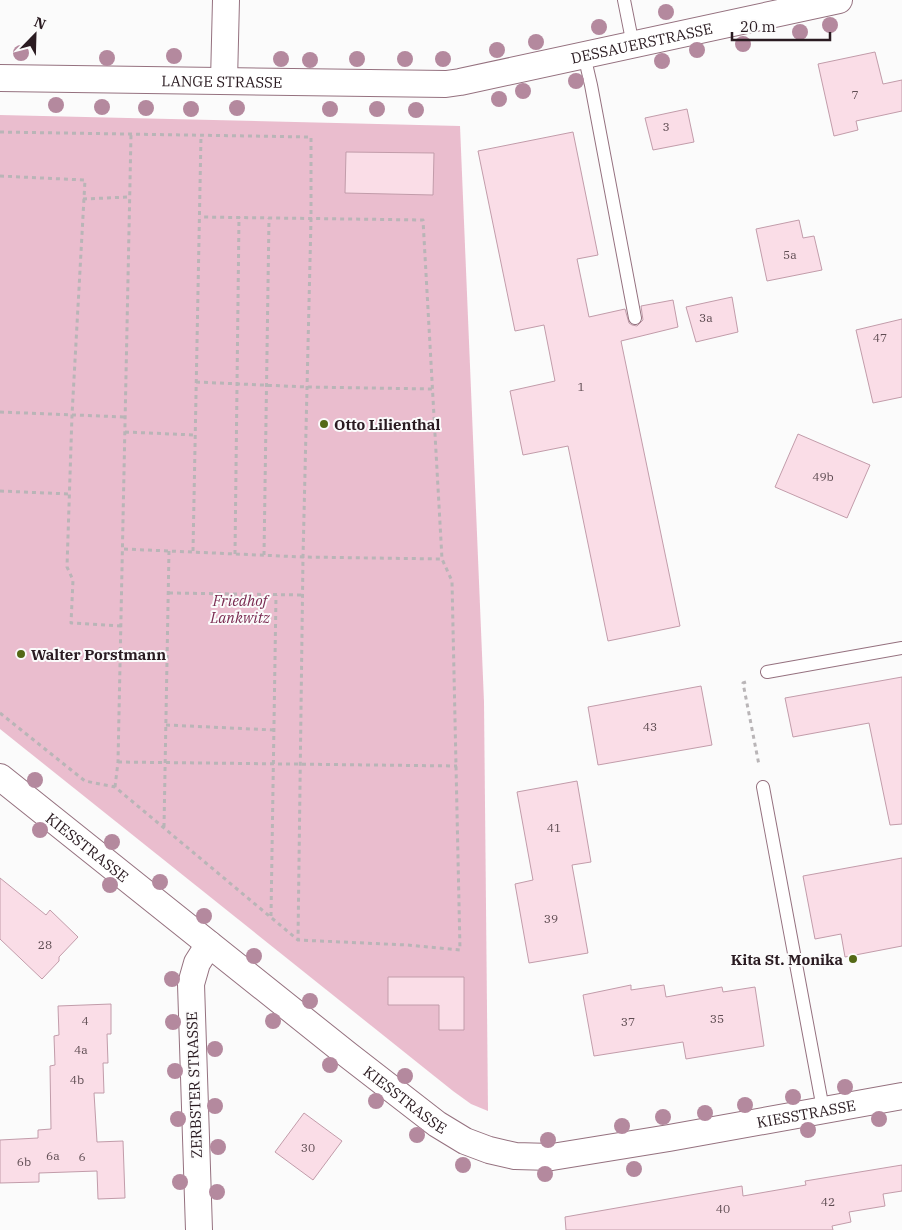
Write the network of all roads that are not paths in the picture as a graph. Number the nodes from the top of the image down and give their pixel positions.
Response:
1 (226, 0) edge
2 (624, 0) edge
3 (839, 0) edge
4 (633, 45) junction
5 (584, 55) junction
6 (0, 78) edge
7 (224, 81) junction
8 (446, 84) joint
9 (635, 318) dead end
10 (902, 648) edge
11 (768, 672) road end
12 (0, 777) edge
13 (764, 787) road end
14 (209, 944) junction
15 (902, 1096) edge
16 (823, 1109) junction
17 (199, 1230) edge

1 - 7 street
2 - 4 lane
3 - 4 street, DESSAUERSTRASSE
4 - 5 street, DESSAUERSTRASSE
5 - 8 street, DESSAUERSTRASSE
5 - 9 lane
6 - 7 street, LANGE STRASSE
7 - 8 street, LANGE STRASSE
10 - 11 lane
12 - 14 street, KIESSTRASSE
13 - 16 lane
14 - 16 street, KIESSTRASSE
14 - 17 street, ZERBSTER STRASSE
15 - 16 street, KIESSTRASSE

